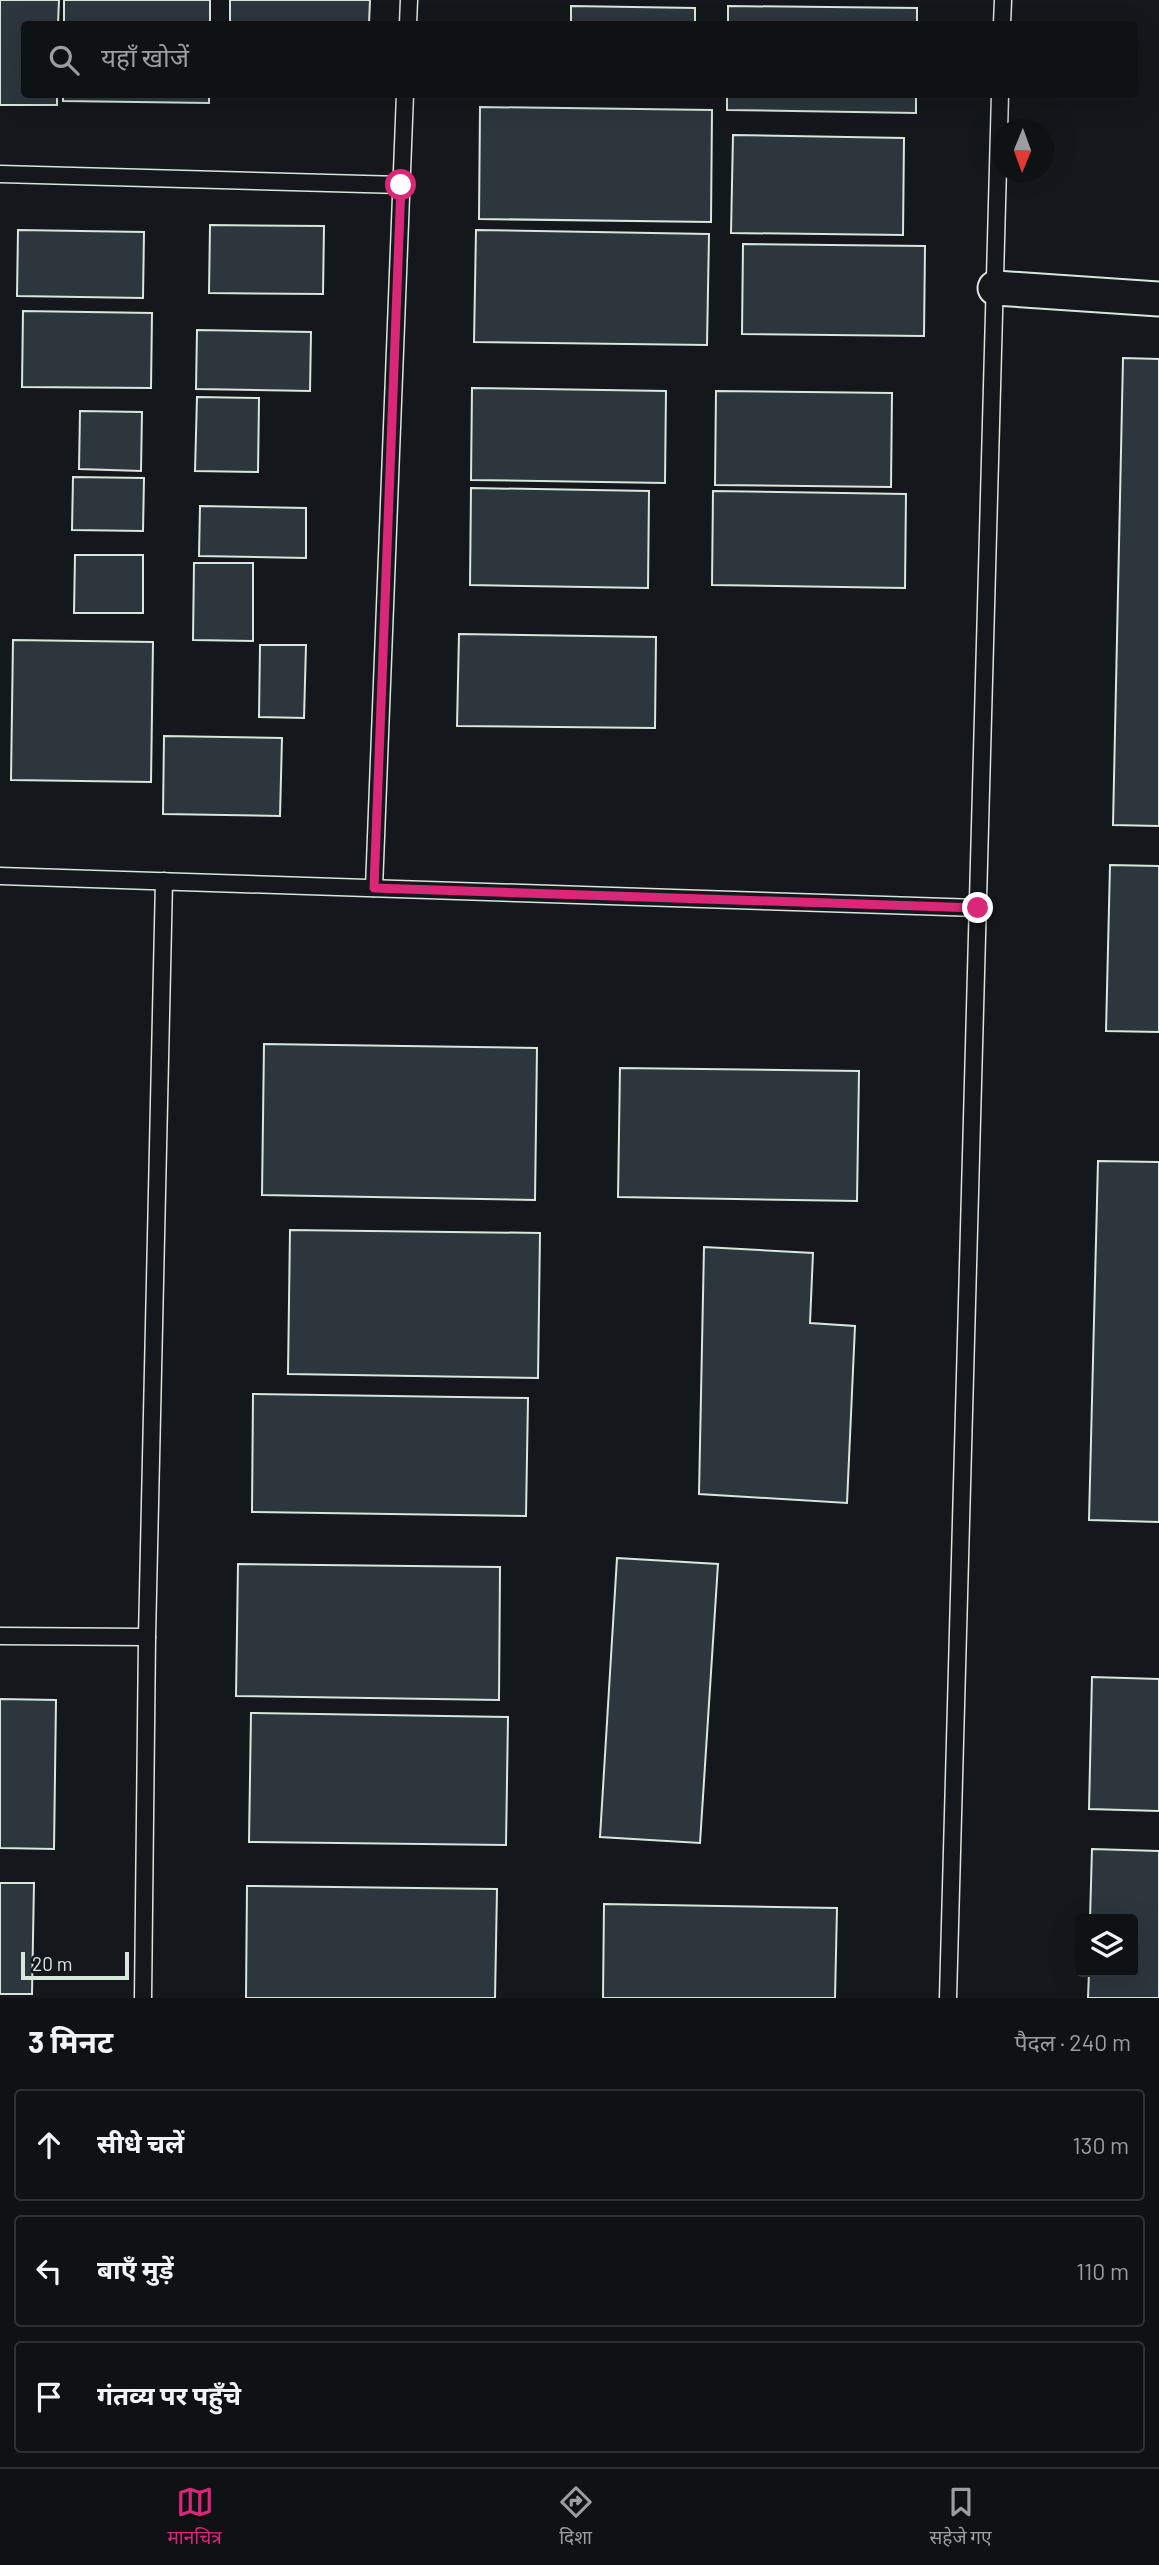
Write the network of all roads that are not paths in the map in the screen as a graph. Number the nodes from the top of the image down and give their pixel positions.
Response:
1 (409, 0) edge
2 (1003, 0) edge
3 (408, 21) edge
4 (1002, 21) edge
5 (405, 98) edge
6 (1000, 98) edge
7 (0, 174) edge
8 (401, 185) junction
9 (995, 288) junction
10 (1159, 299) edge
11 (0, 876) edge
12 (164, 881) junction
13 (374, 888) junction
14 (978, 908) junction
15 (0, 1636) edge
16 (147, 1637) junction
17 (142, 1998) edge
18 (948, 1998) edge

1 - 3 lane
2 - 4 lane
5 - 8 lane
6 - 9 lane
7 - 8 lane
8 - 13 lane
9 - 10 street
9 - 14 lane
11 - 12 lane
12 - 13 lane
12 - 16 lane
13 - 14 lane
14 - 18 lane
15 - 16 lane
16 - 17 lane

